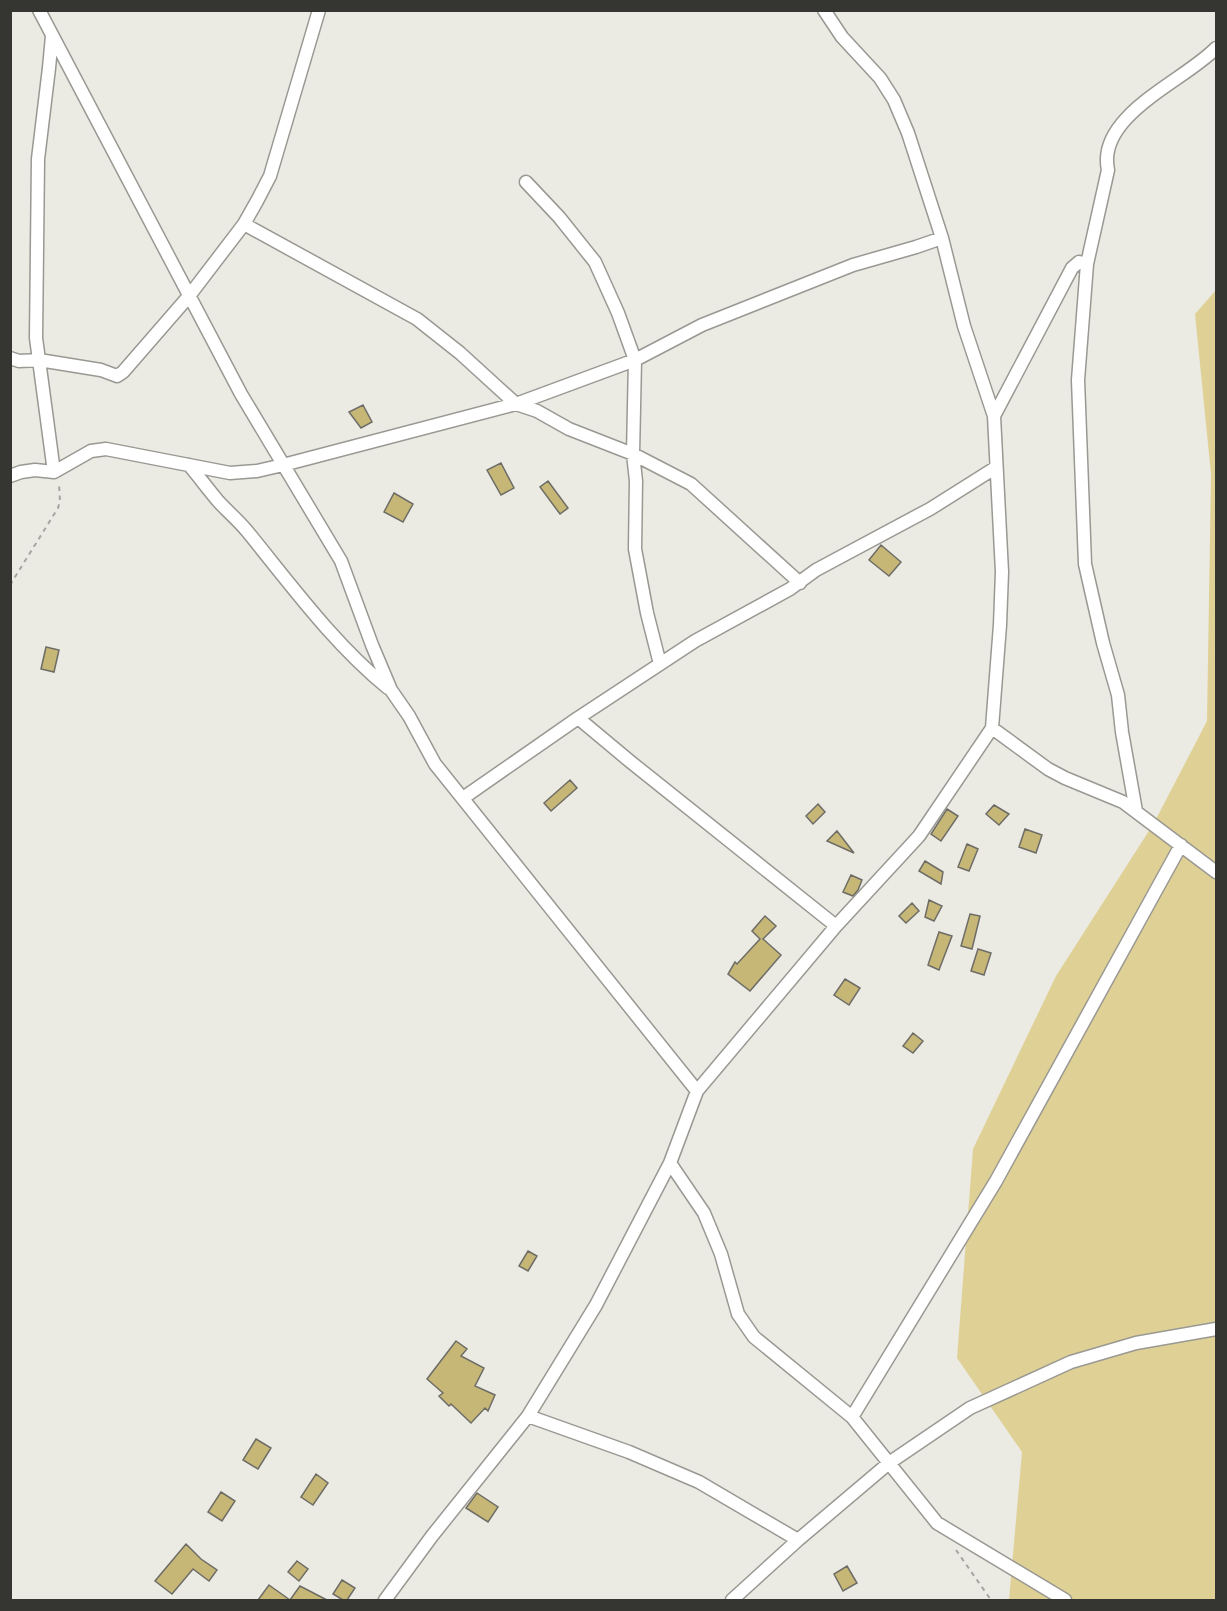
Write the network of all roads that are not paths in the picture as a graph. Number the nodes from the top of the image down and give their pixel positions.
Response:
1 (39, 10) edge
2 (319, 10) edge
3 (824, 10) edge
4 (52, 35) junction
5 (1216, 48) edge
6 (526, 182) dead end
7 (244, 224) junction
8 (942, 238) junction
9 (1087, 264) junction
10 (189, 296) junction
11 (10, 358) edge
12 (39, 360) junction
13 (635, 360) junction
14 (516, 404) junction
15 (993, 416) junction
16 (633, 454) junction
17 (189, 465) junction
18 (283, 465) junction
19 (995, 468) junction
20 (54, 471) junction
21 (10, 476) edge
22 (800, 583) junction
23 (660, 664) junction
24 (391, 690) junction
25 (578, 718) junction
26 (992, 728) junction
27 (463, 798) junction
28 (1136, 811) junction
29 (1181, 844) junction
30 (1216, 872) edge
31 (836, 926) junction
32 (697, 1091) junction
33 (670, 1163) junction
34 (1216, 1329) edge
35 (528, 1416) junction
36 (852, 1417) junction
37 (889, 1463) junction
38 (798, 1540) junction
39 (385, 1600) edge
40 (732, 1600) edge
41 (1065, 1600) edge

1 - 4 street
2 - 7 street
3 - 8 street
4 - 10 street
4 - 12 street
5 - 9 street
6 - 13 street
7 - 10 street
7 - 14 street
8 - 13 street
8 - 15 street
9 - 15 street
9 - 28 street
10 - 12 street
10 - 18 street
11 - 12 street
12 - 20 street
13 - 14 street
13 - 16 street
14 - 16 street
14 - 18 street
15 - 19 street
16 - 22 street
16 - 23 street
17 - 18 street
17 - 20 street
17 - 24 street
18 - 24 street
19 - 22 street
19 - 26 street
20 - 21 street
22 - 23 street
23 - 25 street
24 - 27 street
25 - 27 street
25 - 31 street
26 - 28 street
26 - 31 street
27 - 32 street
28 - 29 street
29 - 30 street
29 - 36 street
31 - 32 street
32 - 33 street
33 - 35 street
33 - 36 street
34 - 37 street
35 - 38 street
35 - 39 street
36 - 37 street
37 - 38 street
37 - 41 street
38 - 40 street

